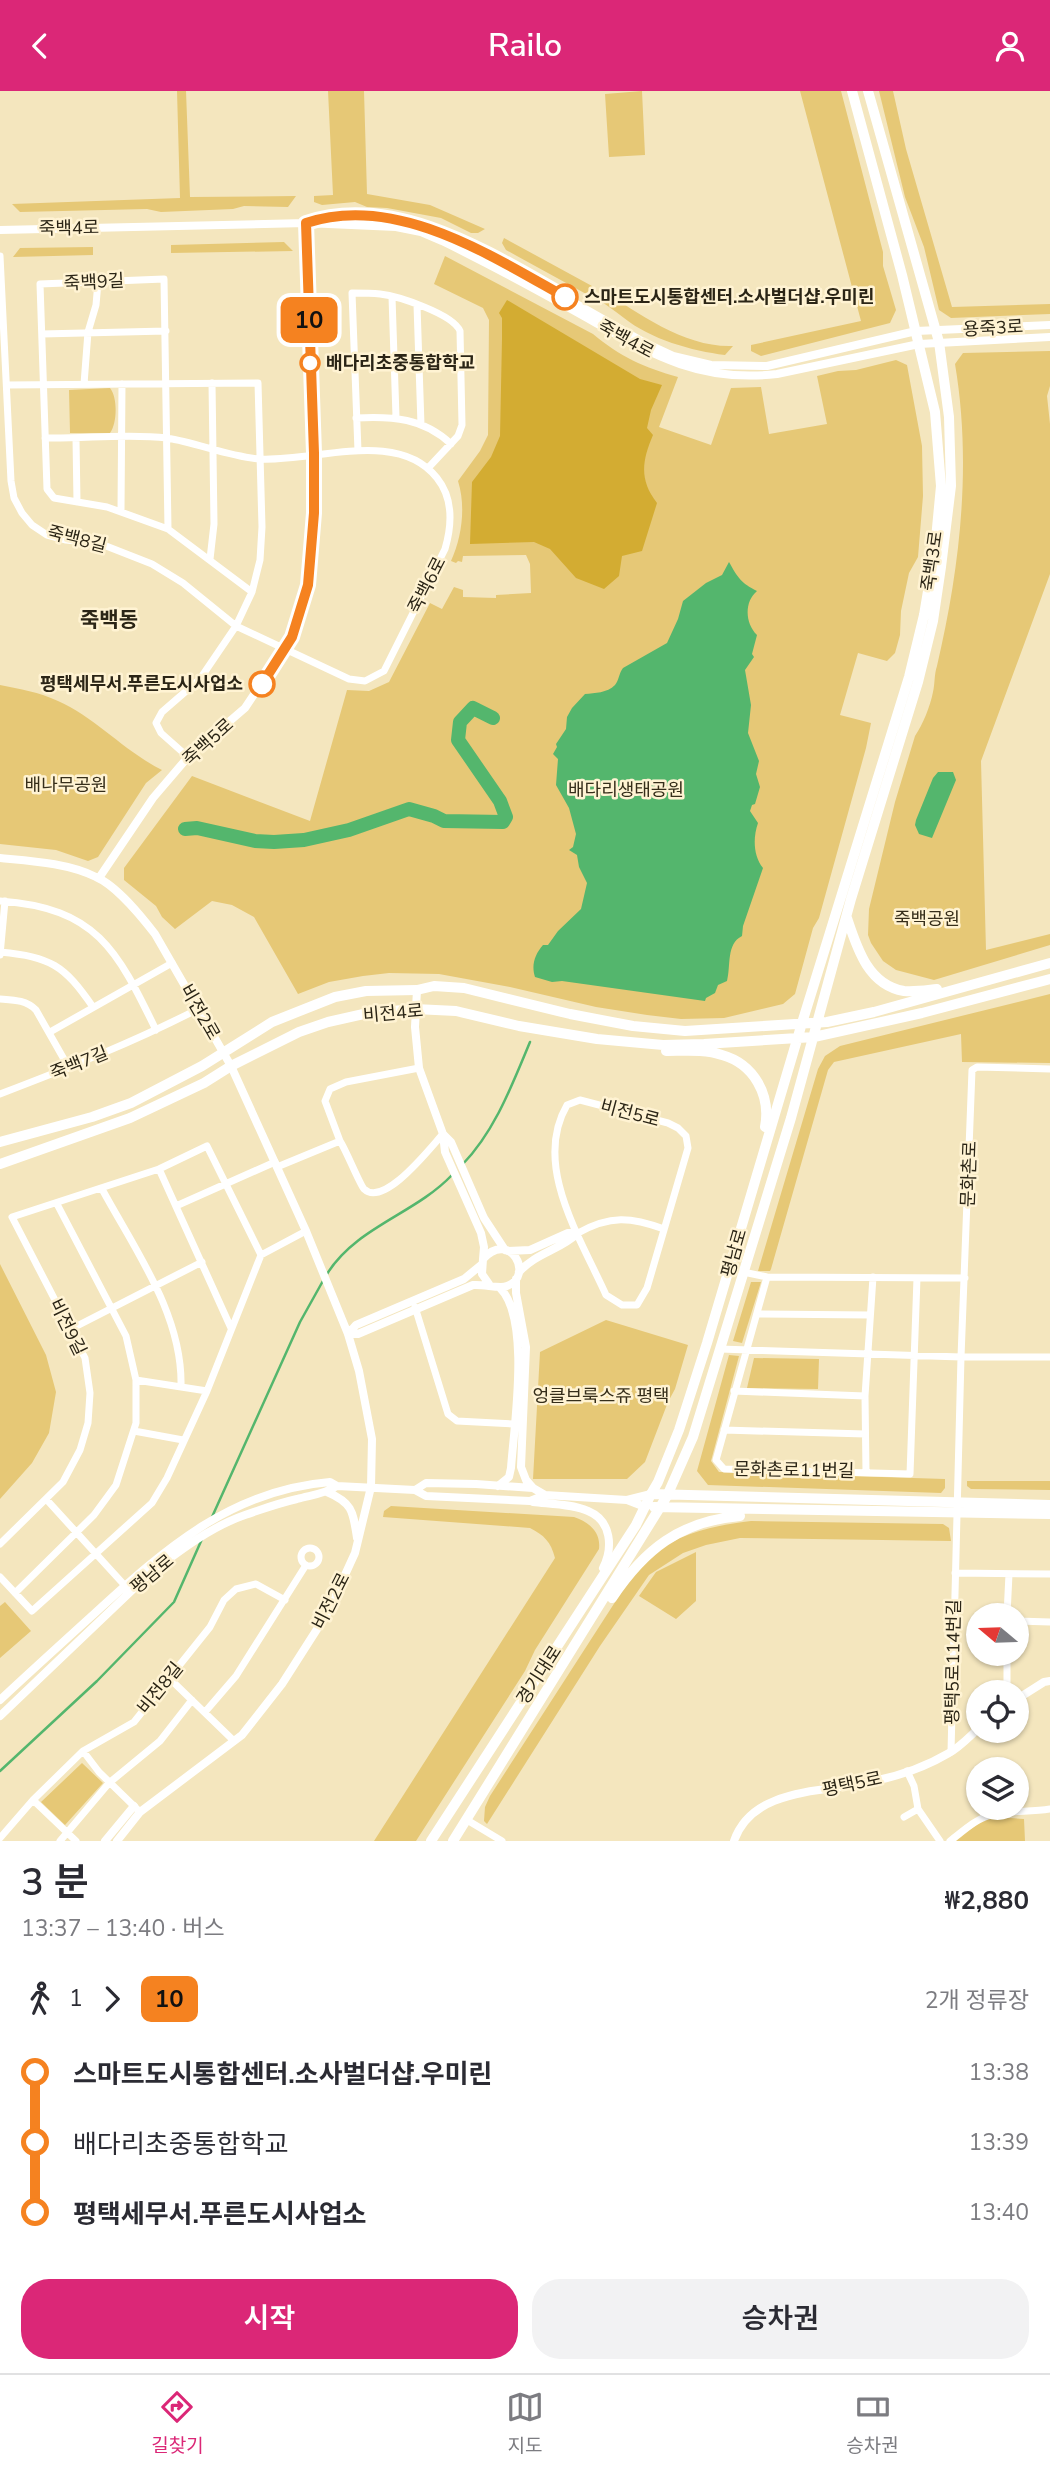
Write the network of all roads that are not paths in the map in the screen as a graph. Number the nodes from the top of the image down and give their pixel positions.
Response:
1 (852, 91) edge
2 (868, 91) edge
3 (306, 223) junction
4 (0, 230) edge
5 (0, 256) edge
6 (98, 282) junction
7 (392, 297) junction
8 (417, 305) junction
9 (1050, 325) edge
10 (936, 330) junction
11 (166, 331) junction
12 (916, 331) junction
13 (88, 332) junction
14 (42, 334) junction
15 (1050, 337) edge
16 (940, 342) junction
17 (919, 344) junction
18 (166, 383) junction
19 (212, 383) junction
20 (84, 384) junction
21 (122, 384) junction
22 (6, 385) junction
23 (44, 385) junction
24 (396, 417) junction
25 (356, 418) junction
26 (421, 425) junction
27 (121, 437) junction
28 (45, 438) junction
29 (166, 438) junction
30 (76, 439) junction
31 (451, 444) junction
32 (212, 447) junction
33 (358, 451) junction
34 (314, 456) junction
35 (260, 459) junction
36 (429, 467) junction
37 (77, 502) junction
38 (121, 511) junction
39 (168, 529) junction
40 (210, 559) junction
41 (252, 592) junction
42 (236, 627) junction
43 (284, 650) junction
44 (188, 757) junction
45 (0, 858) edge
46 (99, 878) junction
47 (2, 901) edge
48 (847, 917) junction
49 (0, 954) edge
50 (172, 963) junction
51 (1050, 963) edge
52 (1050, 979) edge
53 (133, 984) junction
54 (955, 989) junction
55 (416, 990) junction
56 (0, 999) edge
57 (93, 1007) junction
58 (198, 1009) junction
59 (415, 1009) junction
60 (818, 1022) junction
61 (802, 1023) junction
62 (157, 1030) junction
63 (50, 1032) junction
64 (798, 1037) junction
65 (814, 1037) junction
66 (639, 1044) junction
67 (224, 1052) junction
68 (231, 1066) junction
69 (419, 1067) junction
70 (69, 1068) junction
71 (1050, 1069) edge
72 (0, 1094) edge
73 (443, 1134) junction
74 (340, 1141) junction
75 (0, 1142) edge
76 (0, 1164) edge
77 (276, 1165) junction
78 (159, 1169) junction
79 (461, 1176) junction
80 (225, 1185) junction
81 (102, 1189) junction
82 (57, 1204) junction
83 (748, 1205) junction
84 (176, 1206) junction
85 (664, 1229) junction
86 (306, 1231) junction
87 (578, 1233) junction
88 (507, 1250) junction
89 (261, 1255) junction
90 (202, 1262) junction
91 (482, 1262) junction
92 (729, 1269) junction
93 (743, 1272) junction
94 (518, 1275) junction
95 (767, 1277) junction
96 (873, 1277) junction
97 (917, 1278) junction
98 (965, 1278) junction
99 (489, 1284) junction
100 (155, 1286) junction
101 (500, 1287) junction
102 (414, 1305) junction
103 (111, 1307) junction
104 (757, 1314) junction
105 (870, 1315) junction
106 (231, 1328) junction
107 (71, 1329) junction
108 (348, 1334) junction
109 (720, 1349) junction
110 (745, 1352) junction
111 (867, 1355) junction
112 (914, 1356) junction
113 (961, 1357) junction
114 (1050, 1357) edge
115 (136, 1380) junction
116 (181, 1387) junction
117 (206, 1391) junction
118 (734, 1391) junction
119 (865, 1396) junction
120 (514, 1423) junction
121 (724, 1430) junction
122 (134, 1431) junction
123 (865, 1434) junction
124 (183, 1440) junction
125 (866, 1472) junction
126 (337, 1486) junction
127 (498, 1486) junction
128 (371, 1487) junction
129 (533, 1488) junction
130 (415, 1490) junction
131 (327, 1492) junction
132 (651, 1494) junction
133 (545, 1495) junction
134 (667, 1496) junction
135 (46, 1499) junction
136 (627, 1500) junction
137 (530, 1501) junction
138 (1050, 1505) edge
139 (645, 1507) junction
140 (660, 1508) junction
141 (957, 1508) junction
142 (780, 1511) junction
143 (1050, 1514) edge
144 (77, 1532) junction
145 (358, 1542) junction
146 (0, 1544) edge
147 (95, 1553) junction
148 (306, 1565) dead end
149 (955, 1573) junction
150 (1009, 1574) junction
151 (1050, 1574) edge
152 (0, 1577) edge
153 (127, 1589) junction
154 (15, 1593) junction
155 (590, 1596) junction
156 (285, 1600) junction
157 (1008, 1603) edge
158 (592, 1617) junction
159 (1029, 1621) edge
160 (1050, 1622) edge
161 (168, 1677) junction
162 (1050, 1681) edge
163 (1029, 1691) edge
164 (1, 1697) edge
165 (192, 1700) junction
166 (12, 1704) junction
167 (205, 1712) junction
168 (0, 1716) edge
169 (966, 1739) edge
170 (234, 1741) junction
171 (83, 1751) junction
172 (951, 1752) junction
173 (907, 1771) junction
174 (109, 1783) junction
175 (33, 1800) junction
176 (137, 1809) junction
177 (918, 1809) junction
178 (1050, 1809) edge
179 (904, 1817) dead end
180 (467, 1820) junction
181 (66, 1833) junction
182 (0, 1838) edge
183 (60, 1841) edge
184 (76, 1841) edge
185 (105, 1841) edge
186 (117, 1841) edge
187 (431, 1841) edge
188 (453, 1841) edge
189 (502, 1841) edge
190 (734, 1841) edge
191 (940, 1841) edge
192 (950, 1841) edge

1 - 12 main road, 죽백3로
2 - 10 main road, 죽백3로
3 - 4 street, 죽백4로
3 - 12 street, 죽백4로
3 - 17 street, 죽백4로
3 - 34 street, 죽백5로
5 - 22 street, 죽백8길
6 - 11 street, 죽백9길
6 - 13 street
6 - 14 street, 죽백9길
7 - 8 street
7 - 24 street
7 - 25 street
8 - 26 street
8 - 31 street
9 - 10 street, 용죽3로
10 - 12 street, 죽백4로
10 - 16 main road, 죽백3로
11 - 13 street
11 - 18 street
12 - 17 main road, 죽백3로
13 - 14 street
13 - 20 street
14 - 23 street, 죽백9길
15 - 16 street, 죽백4로
16 - 17 street, 죽백4로
16 - 48 main road, 죽백3로
17 - 61 main road, 죽백3로
18 - 19 street
18 - 21 street
18 - 29 street
19 - 32 street
19 - 35 street
20 - 21 street
20 - 23 street
21 - 27 street
22 - 23 street
22 - 42 street, 죽백8길
23 - 28 street, 죽백9길
24 - 25 street
24 - 26 street
25 - 33 street
26 - 31 street
27 - 29 street
27 - 30 street
27 - 38 street
28 - 30 street
28 - 37 street, 죽백9길
29 - 32 street
29 - 39 street
30 - 37 street
31 - 36 street
32 - 35 street
32 - 40 street
33 - 34 street
33 - 36 street
34 - 35 street
34 - 43 street, 죽백5로
35 - 41 street
36 - 43 street, 죽백6로
37 - 38 street, 죽백9길
38 - 39 street, 죽백9길
39 - 40 street, 죽백9길
40 - 41 street, 죽백9길
41 - 42 street
42 - 43 street, 죽백8길
42 - 44 street
43 - 44 street, 죽백5로
44 - 46 street, 죽백5로
45 - 46 street, 비전2로
46 - 50 street, 비전2로
47 - 49 street
47 - 53 street
48 - 54 main road
48 - 60 main road, 죽백3로
49 - 57 street
50 - 53 street
50 - 58 street, 비전2로
51 - 54 main road
52 - 65 main road
53 - 57 street
53 - 62 street
54 - 60 main road
55 - 59 street
55 - 61 main road, 비전4로
55 - 67 main road, 비전4로
56 - 63 street
57 - 63 street
58 - 62 street, 죽백7길
58 - 67 street, 비전2로
59 - 66 main road, 비전4로
59 - 68 main road, 비전4로
59 - 69 street
60 - 61 main road
60 - 65 main road, 평남로
61 - 64 main road, 평남로
62 - 70 street, 죽백7길
63 - 70 street
64 - 65 main road, 비전4로
64 - 66 main road, 비전4로
64 - 83 main road, 평남로
65 - 93 main road, 평남로
66 - 83 main road
67 - 68 street, 비전2로
67 - 75 main road, 비전4로
68 - 76 main road, 비전4로
68 - 77 street, 비전2로
69 - 73 street
69 - 74 street
70 - 72 street, 죽백7길
71 - 98 street, 문화촌로
73 - 74 street
73 - 79 street
73 - 79 street
74 - 77 street
77 - 80 street
77 - 86 street, 비전2로
78 - 80 street, 비전9길
78 - 81 street, 비전9길
78 - 84 street
79 - 88 street
79 - 91 street
80 - 84 street
80 - 89 street, 비전9길
81 - 82 street, 비전9길
81 - 100 street
82 - 103 street
82 - 107 street, 비전9길
83 - 92 main road, 평남로
84 - 90 street
85 - 87 street
85 - 87 street, 비전5로
85 - 87 street, 비전5로
86 - 89 street
86 - 108 street, 비전2로
87 - 88 street
87 - 94 street
88 - 91 street
88 - 94 street
89 - 106 street
90 - 100 street
90 - 106 street
91 - 99 street
91 - 102 street
92 - 93 street
92 - 132 main road, 평남로
93 - 95 street
93 - 109 main road, 평남로
94 - 101 street
94 - 129 street
95 - 96 street
95 - 104 street, 문화촌로11번길
96 - 97 street
96 - 105 street, 문화촌로11번길
97 - 98 street
97 - 112 street
98 - 113 street, 문화촌로
99 - 101 street
99 - 102 street
100 - 103 street
100 - 116 street
101 - 120 street
102 - 108 street
102 - 120 street
103 - 107 street
103 - 115 street
104 - 105 street
104 - 110 street, 문화촌로11번길
105 - 111 street, 문화촌로11번길
106 - 117 street
107 - 135 street, 비전9길
108 - 128 street, 비전2로
109 - 110 street
109 - 134 main road, 평남로
110 - 111 street
110 - 118 street, 문화촌로11번길
111 - 112 street
111 - 119 street, 문화촌로11번길
112 - 113 street
112 - 125 street, 문화촌로11번길
113 - 114 street
113 - 141 street, 문화촌로
115 - 116 street
115 - 122 street
116 - 117 street
117 - 124 street
118 - 119 street
118 - 121 street, 문화촌로11번길
119 - 123 street, 문화촌로11번길
120 - 127 street
121 - 123 street
121 - 125 street, 문화촌로11번길
122 - 124 street
122 - 144 street
123 - 125 street, 문화촌로11번길
124 - 147 street
126 - 128 street
126 - 131 street, 평남로
126 - 153 street
127 - 129 street
127 - 130 street
128 - 130 street
128 - 145 street, 비전2로
129 - 133 street
130 - 137 street
131 - 145 street
131 - 153 street, 평남로
132 - 134 main road
132 - 136 street
132 - 139 main road, 경기대로
133 - 136 street
133 - 137 street
134 - 140 main road, 경기대로
134 - 141 main road
135 - 144 street
135 - 146 street, 비전9길
136 - 139 street
137 - 155 street
138 - 141 main road
139 - 140 main road
139 - 155 main road, 경기대로
140 - 142 main road
140 - 158 main road, 경기대로
141 - 142 main road
141 - 143 main road
141 - 149 street, 평택5로114번길
142 - 158 main road
144 - 147 street
144 - 154 street
145 - 170 street, 비전2로
147 - 153 street
147 - 154 street
148 - 156 street
149 - 150 street, 평택5로114번길
149 - 172 street, 평택5로114번길
150 - 151 street, 평택5로114번길
150 - 157 street
152 - 154 street
153 - 164 street
153 - 166 street, 평남로
155 - 187 main road, 경기대로
156 - 161 street, 비전8길
156 - 167 street
158 - 180 main road, 경기대로
159 - 160 street
161 - 165 street
161 - 171 street, 비전8길
162 - 163 street
164 - 166 street
165 - 167 street, 비전8길
165 - 174 street, 비전8길
166 - 168 street, 평남로
167 - 170 street, 비전8길
169 - 172 street, 평택5로
170 - 176 street, 비전2로
171 - 174 street
171 - 175 street, 비전8길
172 - 173 street, 평택5로
173 - 177 street
173 - 190 street, 평택5로
174 - 176 street
174 - 181 street, 비전8길
175 - 181 street
175 - 182 street, 비전8길
176 - 185 street
176 - 186 street, 비전2로
177 - 179 street
177 - 191 street
178 - 192 street
180 - 188 main road, 경기대로
180 - 189 street
181 - 183 street, 비전8길
181 - 184 street

